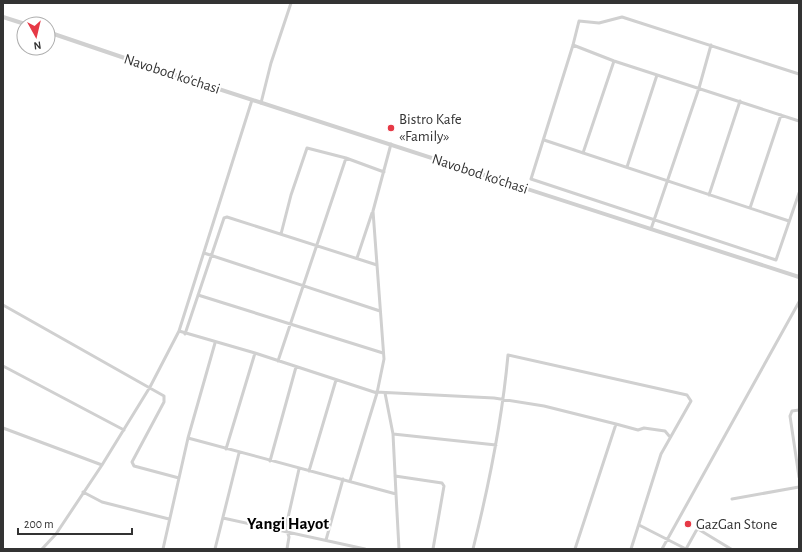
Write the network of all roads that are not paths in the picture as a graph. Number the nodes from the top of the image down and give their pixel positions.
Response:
1 (291, 3) edge
2 (3, 17) edge
3 (16, 21) edge
4 (56, 35) edge
5 (573, 45) junction
6 (710, 45) junction
7 (614, 61) junction
8 (799, 74) edge
9 (657, 75) junction
10 (699, 88) junction
11 (252, 100) junction
12 (740, 101) junction
13 (261, 103) junction
14 (781, 115) junction
15 (799, 121) edge
16 (544, 140) junction
17 (391, 144) junction
18 (583, 153) junction
19 (346, 158) junction
20 (627, 167) junction
21 (384, 172) junction
22 (668, 181) junction
23 (799, 193) edge
24 (709, 195) junction
25 (750, 208) junction
26 (373, 211) junction
27 (654, 221) junction
28 (789, 221) junction
29 (651, 229) junction
30 (280, 234) junction
31 (318, 245) junction
32 (204, 253) junction
33 (211, 256) junction
34 (357, 258) junction
35 (377, 265) junction
36 (799, 277) edge
37 (305, 285) junction
38 (198, 295) junction
39 (799, 302) edge
40 (3, 305) edge
41 (380, 310) junction
42 (292, 324) junction
43 (179, 331) junction
44 (185, 334) junction
45 (215, 343) junction
46 (254, 353) junction
47 (383, 353) junction
48 (278, 361) junction
49 (3, 366) edge
50 (296, 368) junction
51 (336, 380) junction
52 (150, 387) junction
53 (376, 392) junction
54 (385, 393) junction
55 (504, 399) junction
56 (799, 410) edge
57 (616, 424) junction
58 (3, 428) edge
59 (124, 430) junction
60 (393, 434) junction
61 (670, 437) junction
62 (188, 438) junction
63 (496, 444) junction
64 (226, 449) junction
65 (239, 452) junction
66 (270, 461) junction
67 (102, 465) junction
68 (299, 469) junction
69 (309, 471) junction
70 (395, 476) junction
71 (799, 477) edge
72 (179, 478) junction
73 (343, 479) junction
74 (350, 481) junction
75 (799, 487) edge
76 (83, 492) junction
77 (396, 494) junction
78 (732, 499) dead end
79 (223, 518) junction
80 (169, 519) junction
81 (638, 525) junction
82 (286, 531) junction
83 (667, 538) junction
84 (326, 540) junction
85 (42, 549) edge
86 (162, 549) edge
87 (215, 549) edge
88 (287, 549) edge
89 (365, 549) edge
90 (399, 549) edge
91 (433, 549) edge
92 (473, 549) edge
93 (576, 549) edge
94 (631, 549) edge
95 (662, 549) edge
96 (686, 549) edge
97 (731, 549) edge

1 - 13 street
2 - 3 street
4 - 11 street, Navobod ko'chasi
5 - 6 street
5 - 7 street
5 - 16 street
6 - 8 street
6 - 10 street
7 - 9 street
7 - 18 street
9 - 10 street
9 - 20 street
10 - 12 street
10 - 22 street
11 - 13 street, Navobod ko'chasi
11 - 32 street
12 - 14 street
12 - 24 street
13 - 17 street, Navobod ko'chasi
14 - 15 street
14 - 25 street
16 - 18 street
16 - 27 street
17 - 21 street
17 - 29 street, Navobod ko'chasi
18 - 20 street
19 - 21 street
19 - 30 street
19 - 31 street
20 - 22 street
21 - 26 street
22 - 24 street
22 - 27 street
23 - 28 street
24 - 25 street
25 - 28 street
26 - 34 street
26 - 35 street
27 - 28 street
27 - 29 street
29 - 36 street, Navobod ko'chasi
30 - 31 street
30 - 33 street
31 - 34 street
31 - 37 street
32 - 33 street
32 - 43 street
33 - 37 street
33 - 38 street
34 - 35 street
35 - 41 street
37 - 41 street
37 - 42 street
38 - 42 street
38 - 44 street
39 - 83 street
40 - 52 street
41 - 47 street
42 - 47 street
42 - 48 street
43 - 44 street
43 - 52 street
44 - 45 street
45 - 46 street
45 - 62 street
46 - 48 street
46 - 64 street
47 - 53 street
48 - 50 street
49 - 59 street
50 - 51 street
50 - 66 street
51 - 53 street
51 - 69 street
52 - 59 street
52 - 72 street
53 - 54 street
53 - 74 street
54 - 55 street
54 - 60 street
55 - 57 street
55 - 61 street
55 - 63 street
56 - 71 street
57 - 61 street
57 - 93 street
58 - 67 street
59 - 67 street
60 - 63 street
60 - 70 street
61 - 81 street
62 - 64 street
62 - 72 street
63 - 92 street
64 - 65 street
65 - 66 street
65 - 79 street
66 - 68 street
67 - 76 street
68 - 69 street
68 - 82 street
69 - 73 street
70 - 77 street
70 - 91 street
72 - 80 street
73 - 74 street
73 - 84 street
74 - 77 street
75 - 78 street
76 - 80 street
76 - 85 street
77 - 90 street
79 - 82 street
79 - 87 street
80 - 86 street
81 - 83 street
81 - 94 street
82 - 84 street
82 - 88 street
83 - 95 street
83 - 96 street
84 - 89 street
96 - 97 street

